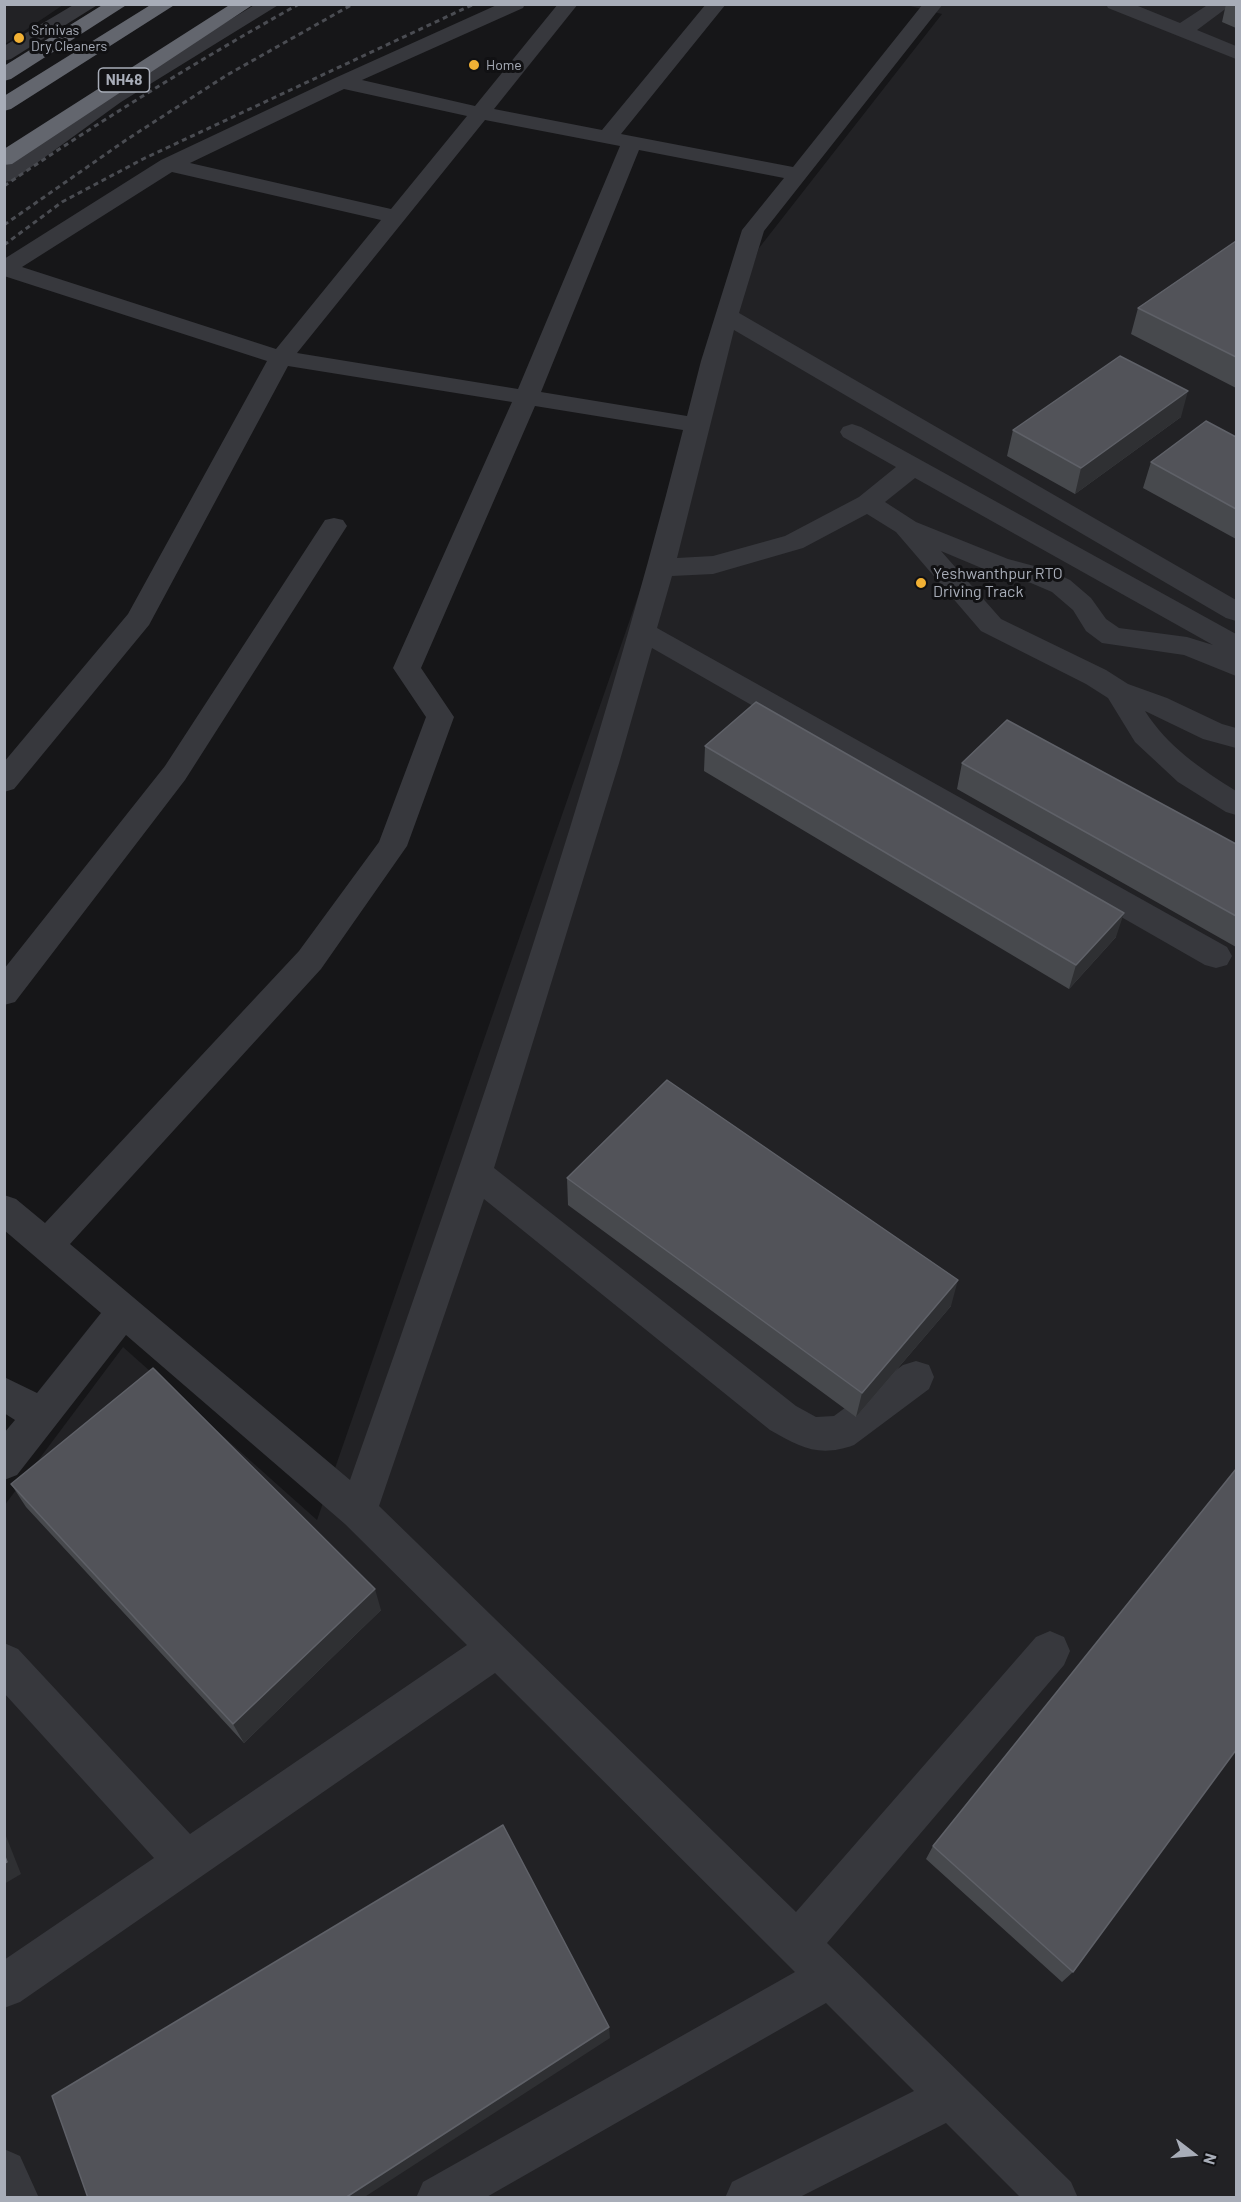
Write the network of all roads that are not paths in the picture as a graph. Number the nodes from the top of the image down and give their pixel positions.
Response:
1 (90, 4) edge
2 (119, 4) edge
3 (167, 4) edge
4 (213, 4) edge
5 (245, 4) edge
6 (271, 4) edge
7 (516, 4) edge
8 (569, 4) edge
9 (717, 4) edge
10 (934, 4) edge
11 (1115, 4) edge
12 (1223, 4) edge
13 (1182, 31) junction
14 (1236, 53) edge
15 (4, 55) edge
16 (4, 75) edge
17 (342, 82) junction
18 (4, 105) edge
19 (481, 113) junction
20 (4, 137) edge
21 (606, 137) junction
22 (632, 142) junction
23 (4, 159) edge
24 (169, 165) junction
25 (798, 174) junction
26 (4, 176) edge
27 (396, 217) junction
28 (5, 269) edge
29 (727, 316) junction
30 (281, 358) junction
31 (526, 397) junction
32 (699, 425) junction
33 (852, 432) dead end
34 (913, 466) junction
35 (868, 503) junction
36 (334, 526) dead end
37 (905, 526) junction
38 (661, 568) junction
39 (1236, 612) edge
40 (644, 632) junction
41 (1236, 645) edge
42 (1236, 667) edge
43 (1118, 691) junction
44 (1236, 738) edge
45 (4, 782) edge
46 (1236, 804) edge
47 (1216, 956) dead end
48 (4, 993) edge
49 (476, 1173) junction
50 (4, 1209) edge
51 (47, 1245) junction
52 (124, 1311) junction
53 (916, 1377) dead end
54 (4, 1394) edge
55 (41, 1416) junction
56 (4, 1463) edge
57 (358, 1511) junction
58 (497, 1648) junction
59 (1050, 1651) dead end
60 (4, 1663) edge
61 (186, 1861) junction
62 (797, 1944) junction
63 (830, 1977) junction
64 (4, 1986) edge
65 (952, 2096) junction
66 (4, 2172) edge
67 (16, 2198) edge
68 (439, 2198) edge
69 (748, 2198) edge
70 (1055, 2198) edge

1 - 15 street
2 - 16 highway
3 - 18 highway
4 - 20 highway
5 - 23 highway, NH48
6 - 26 street
7 - 17 street
8 - 19 street
9 - 21 street
10 - 25 street
11 - 13 street
12 - 13 street
13 - 14 street
17 - 19 street
17 - 24 street
19 - 21 street
19 - 27 street
21 - 22 street
22 - 25 street
22 - 31 street
24 - 27 street
24 - 28 street
25 - 29 street
27 - 30 street
28 - 30 street
29 - 32 street
29 - 39 street
30 - 31 street
30 - 45 street
31 - 32 street
31 - 51 street
32 - 38 street
33 - 34 street
34 - 35 street
34 - 41 street
35 - 37 street
35 - 38 street
36 - 48 street
37 - 42 street
37 - 43 street
38 - 40 street
40 - 47 street
40 - 49 street
43 - 44 street
43 - 46 street
49 - 53 street
49 - 57 street
50 - 51 street
51 - 52 street
52 - 55 street
52 - 57 street
54 - 55 street
55 - 56 street
57 - 58 street
58 - 61 street
58 - 62 street
59 - 62 street
60 - 61 street
61 - 64 street
62 - 63 street
63 - 65 street
63 - 68 street
65 - 69 street
65 - 70 street
66 - 67 street

